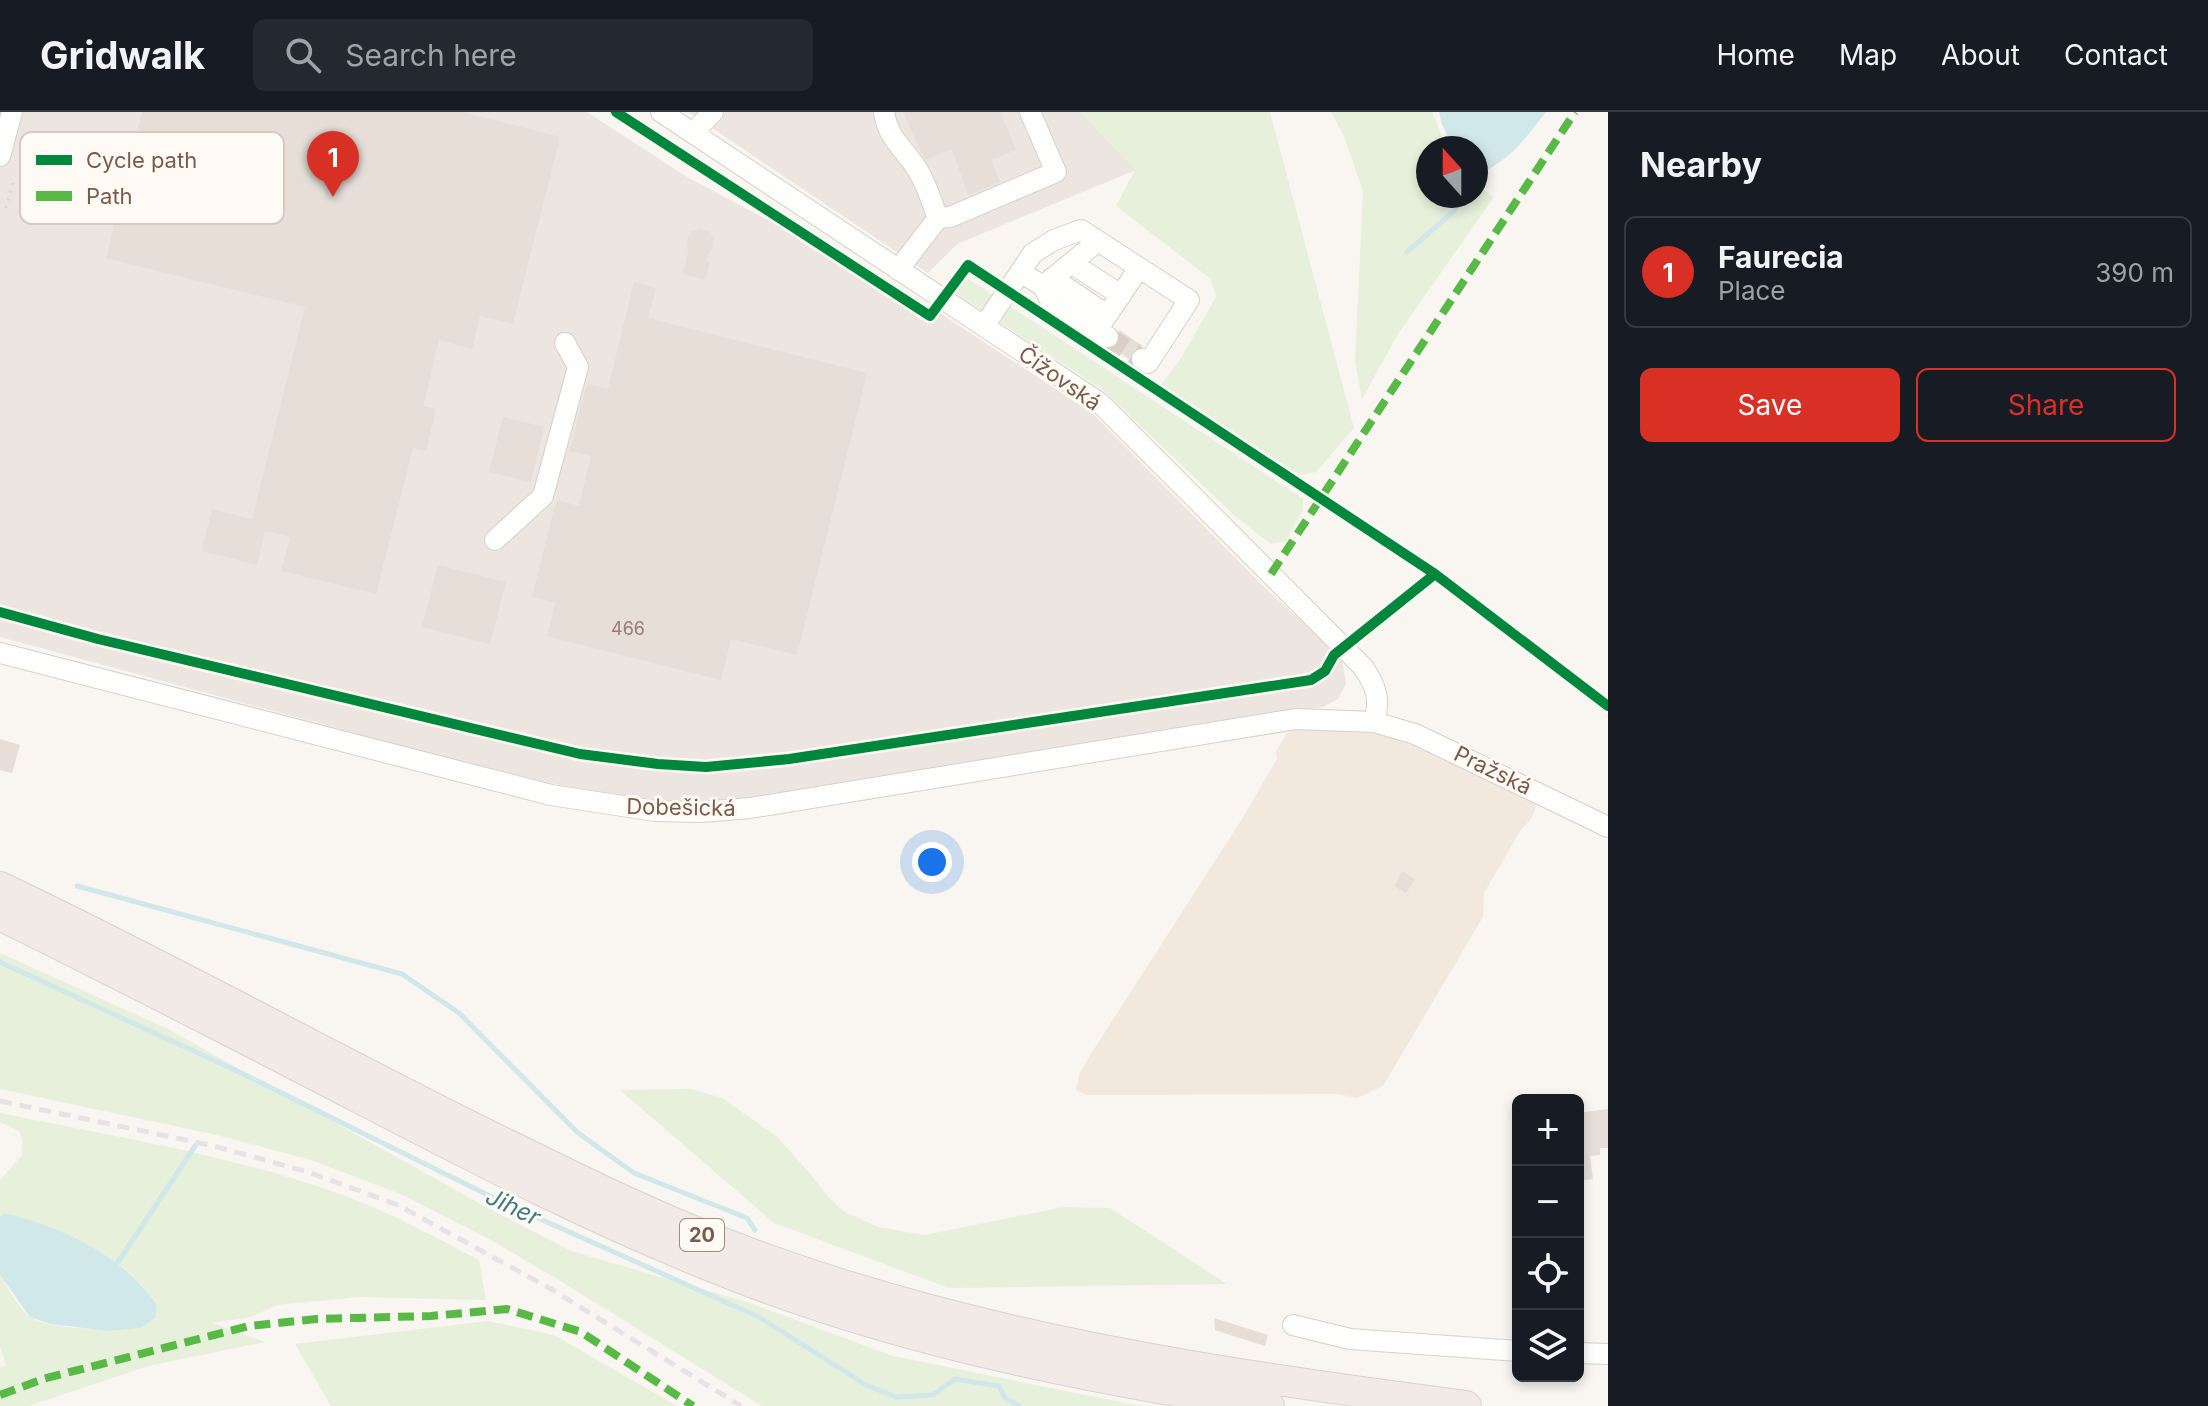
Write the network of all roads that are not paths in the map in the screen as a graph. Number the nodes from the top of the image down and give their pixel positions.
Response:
1 (12, 112) edge
2 (661, 112) edge
3 (713, 112) edge
4 (884, 112) edge
5 (1030, 112) edge
6 (693, 133) junction
7 (0, 156) edge
8 (938, 218) junction
9 (1098, 241) junction
10 (1071, 263) junction
11 (1139, 268) junction
12 (898, 270) junction
13 (1020, 272) junction
14 (1047, 282) junction
15 (1121, 295) junction
16 (984, 326) junction
17 (565, 343) dead end
18 (1142, 359) dead end
19 (495, 540) dead end
20 (0, 653) edge
21 (1374, 722) junction
22 (1608, 827) edge
23 (0, 887) edge
24 (0, 915) edge
25 (1293, 1325) dead end
26 (1512, 1351) edge
27 (1584, 1353) edge
28 (1608, 1354) edge
29 (1269, 1406) edge
30 (1466, 1406) edge

1 - 7 street
2 - 6 street, Čížovská
3 - 6 street
4 - 8 street
5 - 8 street
6 - 12 street, Čížovská
8 - 12 street
9 - 10 street
9 - 11 street
9 - 13 street
10 - 14 street
10 - 15 street
11 - 15 street
11 - 18 street
12 - 16 street, Čížovská
13 - 14 street
13 - 16 street
14 - 15 street
16 - 21 street, Čížovská
17 - 19 street
20 - 21 street, Dobešická
21 - 22 street, Pražská
23 - 30 highway, 20
24 - 29 highway, 20
25 - 26 street
27 - 28 street

